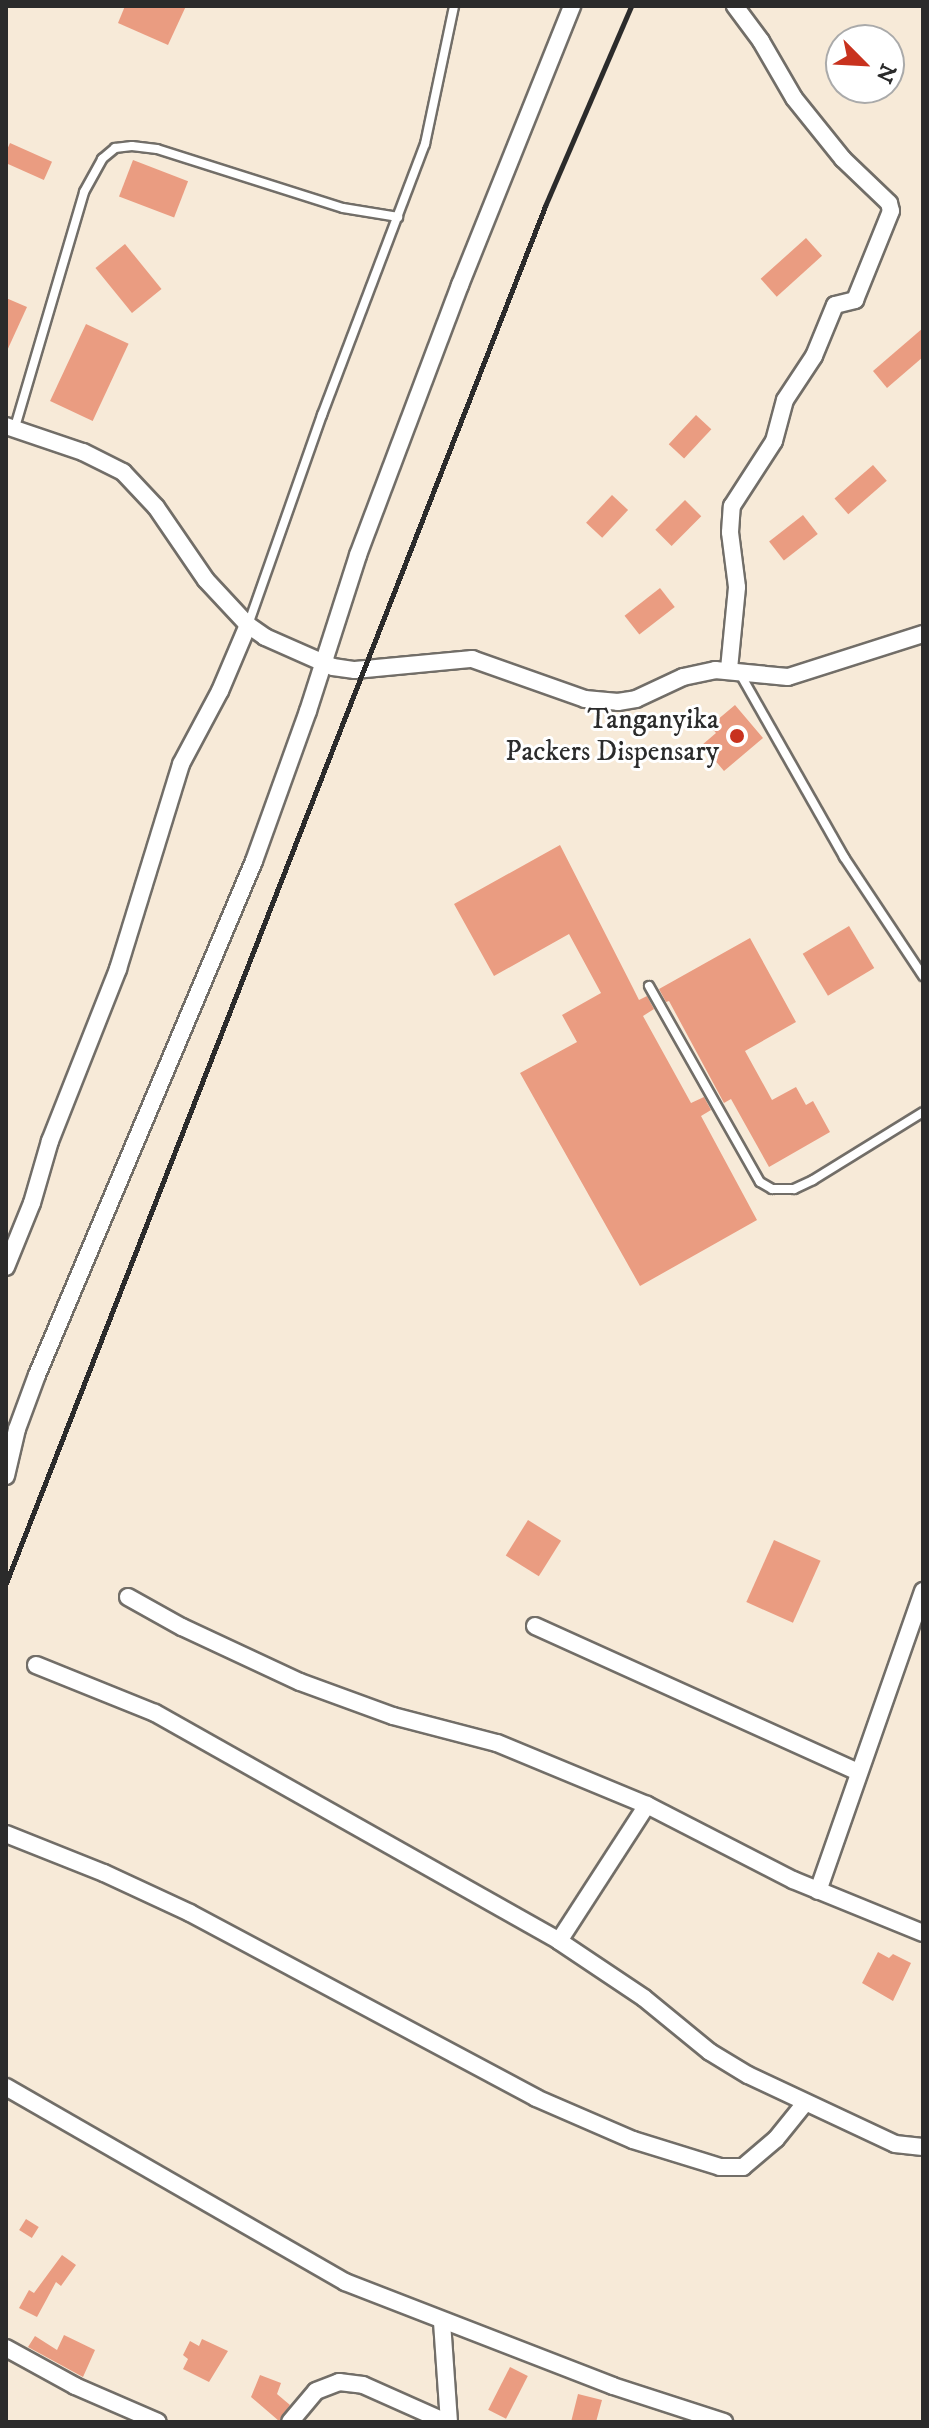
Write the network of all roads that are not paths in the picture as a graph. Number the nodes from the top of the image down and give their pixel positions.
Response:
1 (454, 6) edge
2 (572, 6) edge
3 (735, 6) edge
4 (398, 217) junction
5 (11, 427) edge
6 (248, 625) junction
7 (923, 634) edge
8 (322, 663) junction
9 (734, 670) junction
10 (923, 976) edge
11 (649, 986) dead end
12 (923, 1112) edge
13 (6, 1267) edge
14 (6, 1476) edge
15 (923, 1591) edge
16 (128, 1597) dead end
17 (535, 1626) dead end
18 (36, 1665) dead end
19 (858, 1772) junction
20 (647, 1805) junction
21 (6, 1834) edge
22 (818, 1891) junction
23 (923, 1933) edge
24 (559, 1941) junction
25 (6, 2087) edge
26 (805, 2103) junction
27 (923, 2147) edge
28 (442, 2322) junction
29 (6, 2348) edge
30 (158, 2422) edge
31 (290, 2422) edge
32 (447, 2422) edge
33 (724, 2422) edge

1 - 4 lane
2 - 8 street
3 - 9 street
4 - 5 lane
4 - 6 lane
5 - 6 street
6 - 8 street
6 - 13 street
7 - 9 street
8 - 9 street
8 - 14 street
9 - 10 lane
11 - 12 lane
15 - 19 street
16 - 20 street
17 - 19 street
18 - 24 street
19 - 22 street
20 - 22 street
20 - 24 street
21 - 26 street
22 - 23 street
24 - 26 street
25 - 28 street
26 - 27 street
28 - 32 street
28 - 33 street
29 - 30 street
31 - 32 street

